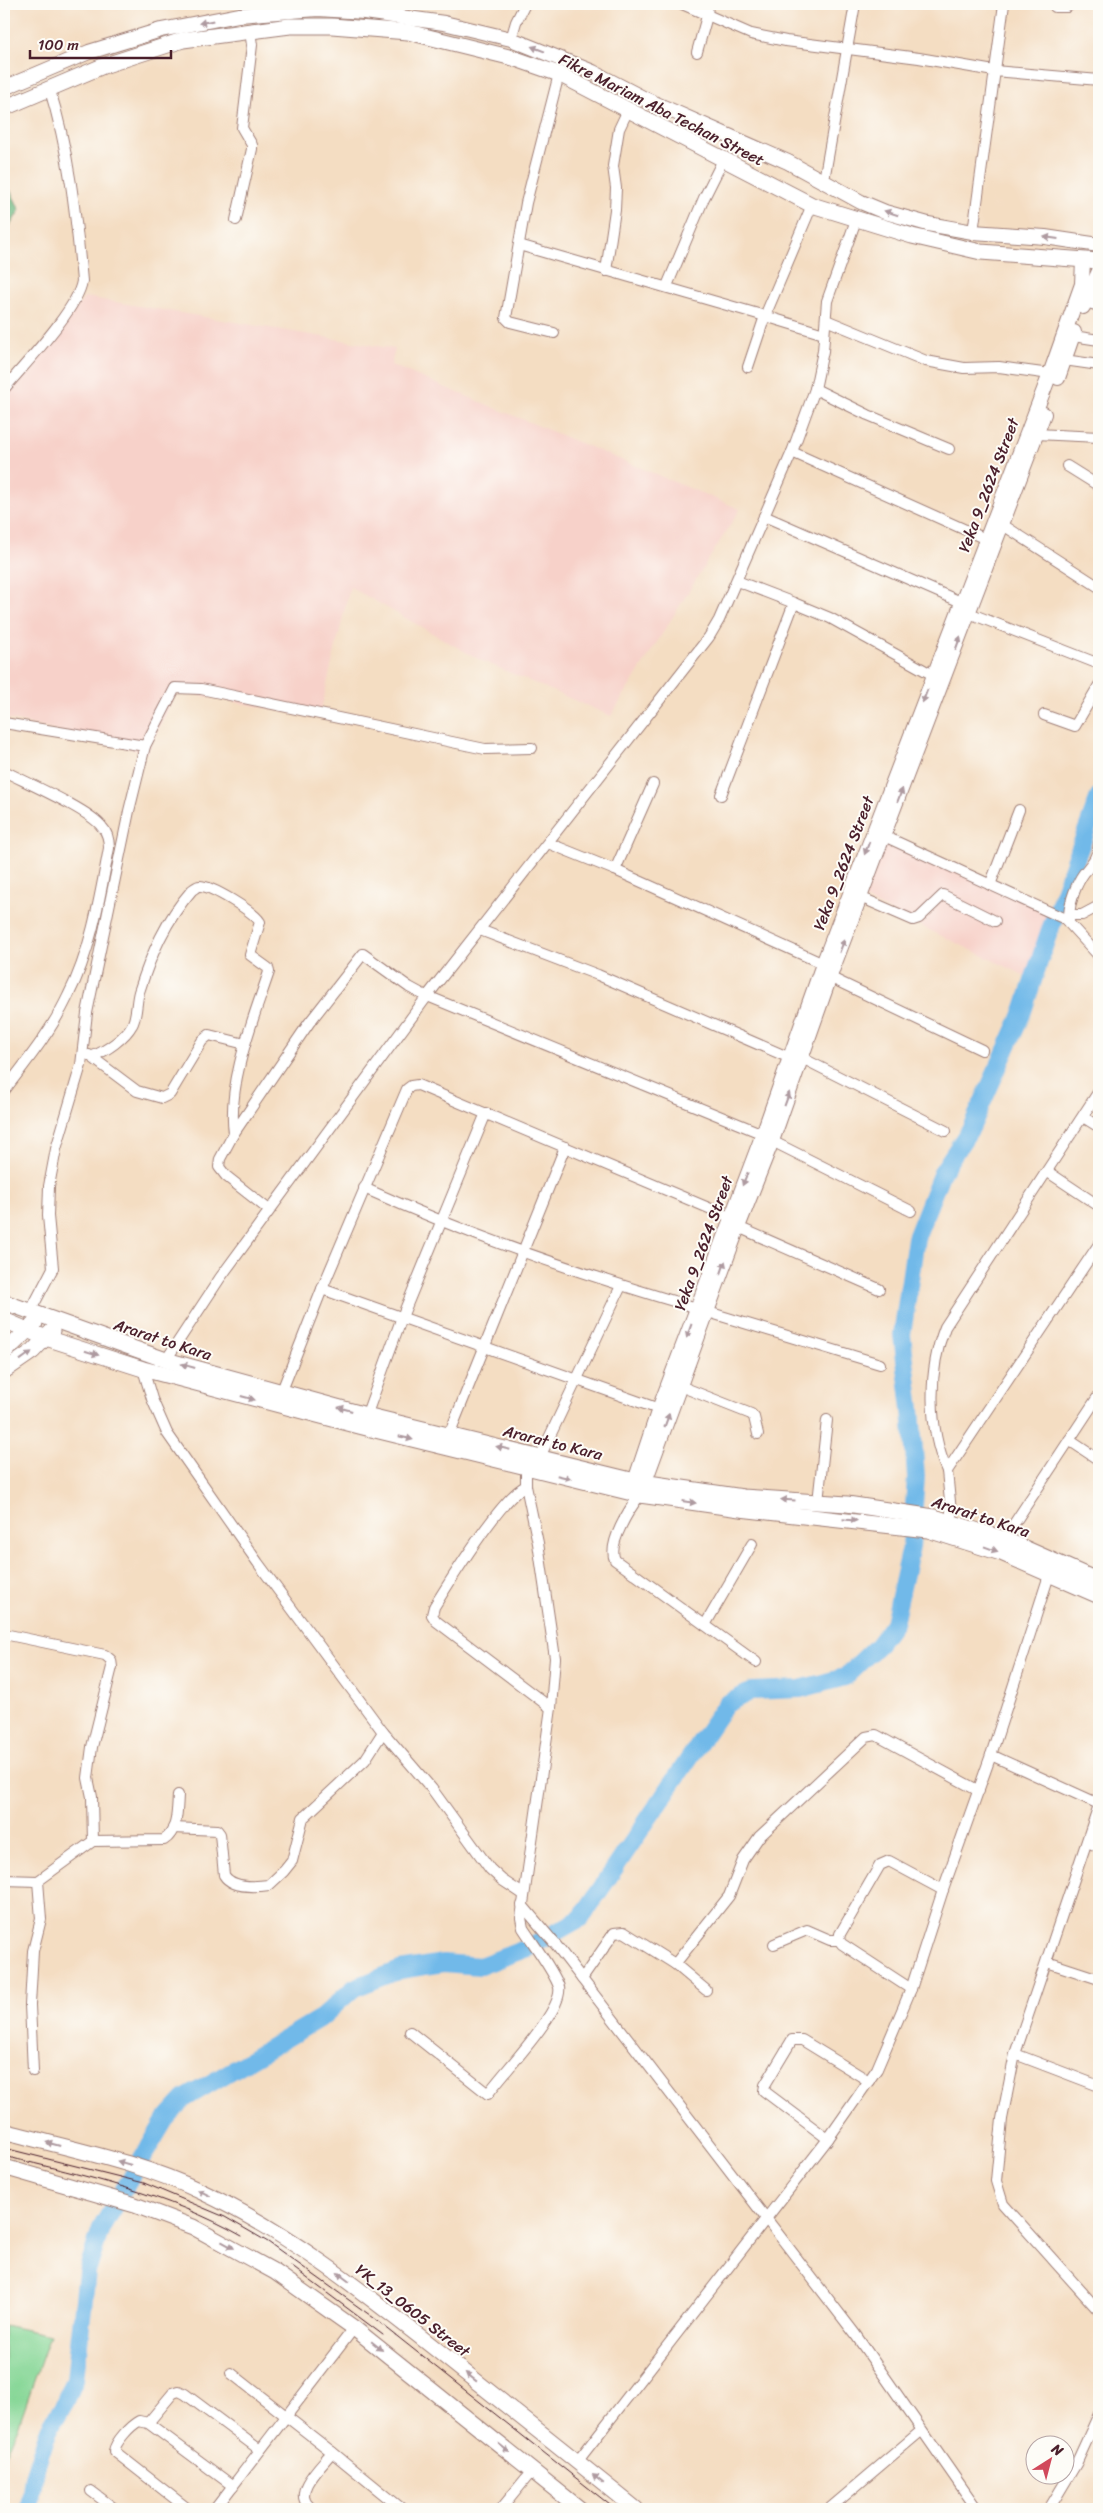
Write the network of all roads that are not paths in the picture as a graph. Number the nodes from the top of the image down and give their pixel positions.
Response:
1 (525, 4) edge
2 (682, 4) edge
3 (708, 4) edge
4 (855, 4) edge
5 (1004, 4) edge
6 (1071, 4) edge
7 (318, 6) edge
8 (1054, 7) dead end
9 (238, 10) edge
10 (707, 16) junction
11 (289, 18) junction
12 (250, 31) junction
13 (511, 39) junction
14 (849, 48) junction
15 (697, 52) dead end
16 (994, 71) junction
17 (559, 74) junction
18 (1099, 80) edge
19 (49, 87) junction
20 (4, 88) edge
21 (4, 108) edge
22 (628, 110) junction
23 (724, 160) junction
24 (824, 180) junction
25 (812, 205) junction
26 (236, 220) dead end
27 (856, 220) junction
28 (973, 232) junction
29 (519, 245) junction
30 (1099, 245) edge
31 (1083, 260) junction
32 (1099, 261) edge
33 (606, 271) junction
34 (1099, 271) edge
35 (667, 286) junction
36 (1086, 286) junction
37 (1085, 302) junction
38 (1099, 306) edge
39 (765, 316) junction
40 (826, 320) junction
41 (554, 333) dead end
42 (824, 334) junction
43 (1073, 336) junction
44 (1099, 340) edge
45 (1064, 360) junction
46 (1099, 365) edge
47 (748, 367) dead end
48 (1050, 374) junction
49 (815, 388) junction
50 (4, 389) edge
51 (1036, 434) junction
52 (1099, 437) edge
53 (949, 449) dead end
54 (792, 452) junction
55 (1067, 466) dead end
56 (1099, 486) edge
57 (764, 516) junction
58 (1003, 525) junction
59 (988, 540) junction
60 (737, 581) junction
61 (1099, 587) edge
62 (794, 603) junction
63 (965, 607) junction
64 (1099, 664) edge
65 (933, 675) junction
66 (1099, 685) edge
67 (1044, 715) dead end
68 (4, 723) edge
69 (145, 746) junction
70 (532, 748) dead end
71 (4, 771) edge
72 (653, 784) dead end
73 (721, 795) dead end
74 (1019, 810) dead end
75 (884, 836) junction
76 (548, 843) junction
77 (1099, 844) edge
78 (615, 870) junction
79 (990, 885) junction
80 (860, 897) junction
81 (1099, 906) edge
82 (1064, 916) junction
83 (996, 921) dead end
84 (480, 930) junction
85 (1099, 956) edge
86 (827, 971) junction
87 (428, 995) junction
88 (245, 1044) junction
89 (982, 1050) dead end
90 (88, 1055) junction
91 (796, 1058) junction
92 (4, 1091) edge
93 (1099, 1091) edge
94 (486, 1113) junction
95 (1083, 1116) junction
96 (1099, 1127) edge
97 (946, 1131) dead end
98 (234, 1133) junction
99 (768, 1137) junction
100 (565, 1147) junction
101 (1048, 1172) junction
102 (364, 1188) junction
103 (1099, 1206) edge
104 (269, 1210) junction
105 (911, 1211) dead end
106 (440, 1222) junction
107 (734, 1222) junction
108 (1099, 1244) edge
109 (521, 1253) junction
110 (621, 1286) junction
111 (322, 1289) junction
112 (879, 1289) dead end
113 (4, 1302) edge
114 (703, 1310) junction
115 (36, 1314) junction
116 (402, 1317) junction
117 (4, 1320) edge
118 (60, 1323) junction
119 (29, 1329) junction
120 (46, 1338) junction
121 (483, 1348) junction
122 (4, 1352) edge
123 (166, 1360) junction
124 (880, 1364) dead end
125 (143, 1369) junction
126 (6, 1373) edge
127 (576, 1379) junction
128 (680, 1386) junction
129 (282, 1393) junction
130 (1099, 1395) edge
131 (659, 1409) junction
132 (827, 1420) dead end
133 (365, 1421) junction
134 (758, 1434) dead end
135 (449, 1435) junction
136 (1069, 1440) junction
137 (653, 1444) junction
138 (540, 1456) junction
139 (1099, 1460) edge
140 (526, 1469) junction
141 (947, 1471) junction
142 (526, 1486) junction
143 (636, 1492) junction
144 (818, 1502) junction
145 (742, 1503) junction
146 (904, 1519) junction
147 (958, 1528) junction
148 (1004, 1539) junction
149 (752, 1544) dead end
150 (1052, 1567) junction
151 (1099, 1581) edge
152 (1099, 1596) edge
153 (705, 1624) junction
154 (4, 1634) edge
155 (756, 1662) dead end
156 (551, 1708) junction
157 (383, 1732) junction
158 (992, 1755) junction
159 (979, 1791) junction
160 (178, 1795) dead end
161 (1099, 1804) edge
162 (173, 1828) junction
163 (93, 1841) junction
164 (1087, 1842) junction
165 (1099, 1847) edge
166 (4, 1880) edge
167 (38, 1881) junction
168 (944, 1890) junction
169 (523, 1894) junction
170 (522, 1905) junction
171 (839, 1940) junction
172 (774, 1944) dead end
173 (1046, 1962) junction
174 (675, 1964) junction
175 (582, 1979) junction
176 (1099, 1979) edge
177 (911, 1989) junction
178 (706, 1990) dead end
179 (410, 2032) dead end
180 (1015, 2054) junction
181 (33, 2071) dead end
182 (869, 2081) junction
183 (1099, 2086) edge
184 (4, 2132) edge
185 (828, 2139) junction
186 (4, 2167) edge
187 (766, 2217) junction
188 (1099, 2311) edge
189 (354, 2328) junction
190 (231, 2373) dead end
191 (1099, 2414) edge
192 (287, 2415) junction
193 (148, 2423) junction
194 (921, 2431) junction
195 (260, 2450) junction
196 (332, 2452) junction
197 (578, 2462) junction
198 (532, 2471) junction
199 (233, 2486) junction
200 (91, 2491) dead end
201 (310, 2508) edge
202 (115, 2509) edge
203 (188, 2509) edge
204 (215, 2509) edge
205 (402, 2509) edge
206 (500, 2509) edge
207 (580, 2509) edge
208 (636, 2509) edge
209 (830, 2509) edge
210 (977, 2509) edge
211 (1050, 2509) edge

1 - 13 street
2 - 10 street
3 - 10 street
4 - 14 street
5 - 16 street
6 - 8 street
7 - 11 main road
7 - 13 main road
9 - 11 main road
9 -> 20 main road
10 - 14 street
10 - 15 street
11 - 12 main road, Fikre Mariam Aba Techan Street
11 - 17 main road, Fikre Mariam Aba Techan Street
12 - 19 main road, Fikre Mariam Aba Techan Street
12 - 26 street
24 -> 13 main road
14 - 16 street
14 - 24 street
16 - 18 street
16 - 28 street
17 - 22 main road, Fikre Mariam Aba Techan Street
17 - 29 street
19 - 21 main road, Fikre Mariam Aba Techan Street
19 - 50 street
22 - 23 main road, Fikre Mariam Aba Techan Street
22 - 33 street
23 - 25 main road, Fikre Mariam Aba Techan Street
23 - 35 street
28 -> 24 main road
25 - 27 main road, Fikre Mariam Aba Techan Street
25 - 39 street
27 - 31 main road, Fikre Mariam Aba Techan Street
27 - 40 street
30 -> 28 main road
29 - 33 street
29 - 41 street
31 - 32 main road, Fikre Mariam Aba Techan Street
31 - 36 main road, Yeka 9_2624 Street
33 - 35 street
34 - 36 main road, Yeka 9_2624 Street
35 - 39 street
36 - 37 main road, Yeka 9_2624 Street
36 - 48 main road, Yeka 9_2624 Street
37 - 38 street
37 - 43 main road, Yeka 9_2624 Street
39 - 42 street
39 - 47 street
40 - 42 street
40 - 48 street
42 - 49 street
43 - 44 street
43 - 45 main road, Yeka 9_2624 Street
45 - 46 street
45 - 51 main road, Yeka 9_2624 Street
48 - 59 main road, Yeka 9_2624 Street
49 - 53 street
49 - 54 street
51 - 52 street
51 - 58 main road, Yeka 9_2624 Street
54 - 57 street
54 - 59 street
55 - 56 street
57 - 60 street
57 - 63 street
58 - 61 street
58 - 63 main road, Yeka 9_2624 Street
59 - 63 main road, Yeka 9_2624 Street
60 - 62 street
60 - 76 street
62 - 65 street
62 - 73 street
63 - 64 street
63 - 65 main road, Yeka 9_2624 Street
75 -> 63 main road, Yeka 9_2624 Street
65 -> 86 main road, Yeka 9_2624 Street
66 - 67 street
68 - 69 street
69 - 70 street
69 - 90 street
71 - 92 street
72 - 78 street
74 - 79 street
75 - 79 street
75 - 80 main road, Yeka 9_2624 Street
76 - 78 street
76 - 84 street
77 - 82 street
78 - 86 street
79 - 82 street
80 - 83 street
86 -> 80 main road, Yeka 9_2624 Street
81 - 82 street
82 - 85 street
84 - 87 street
84 - 91 street
86 - 89 street
86 - 91 main road, Yeka 9_2624 Street
87 - 98 street
87 - 99 street
87 - 104 street
88 - 90 street
88 - 90 street
88 - 98 street
90 - 115 street
91 - 97 street
91 - 99 main road, Yeka 9_2624 Street
93 - 95 street
94 - 100 street
94 - 102 street
94 - 106 street
95 - 96 street
95 - 101 street
98 - 104 street
99 - 105 street
99 - 107 main road, Yeka 9_2624 Street
100 - 107 street
100 - 109 street
101 - 103 street
101 - 141 street
102 - 106 street
102 - 111 street
104 - 123 street
106 - 109 street
106 - 116 street
107 - 112 street
107 - 114 main road, Yeka 9_2624 Street
108 - 141 street
109 - 110 street
109 - 121 street
110 - 114 street
110 - 127 street
111 - 116 street
111 - 129 street
113 - 115 main road, Ararat to Kara
114 - 124 street
114 - 128 main road, Yeka 9_2624 Street
114 -> 131 main road, Yeka 9_2624 Street
115 - 118 main road, Ararat to Kara
115 - 119 main road
116 - 121 street
116 - 133 street
117 - 119 main road, Ararat to Kara
118 - 120 main road
118 - 123 main road, Ararat to Kara
119 - 120 main road, Ararat to Kara
119 - 122 main road
120 -> 125 main road, Ararat to Kara
126 -> 120 main road
121 - 127 street
121 - 135 street
129 -> 123 main road, Ararat to Kara
125 -> 133 main road, Ararat to Kara
125 - 157 street
127 - 131 street
127 - 138 street
128 - 134 street
137 -> 128 main road, Yeka 9_2624 Street
133 -> 129 main road, Ararat to Kara
130 - 136 street
131 - 137 main road, Yeka 9_2624 Street
132 - 144 street
133 - 135 main road, Ararat to Kara
133 -> 140 main road, Ararat to Kara
138 -> 135 main road, Ararat to Kara
136 - 139 street
136 - 148 street
137 - 143 main road, Yeka 9_2624 Street
138 - 143 main road, Ararat to Kara
140 - 142 street
140 -> 143 main road, Ararat to Kara
141 - 147 street
142 - 156 street
142 - 156 street
143 - 145 main road, Ararat to Kara
143 - 153 street
144 -> 145 main road, Ararat to Kara
144 - 146 main road, Ararat to Kara
145 -> 146 main road, Ararat to Kara
146 - 147 main road, Ararat to Kara
147 - 148 main road, Ararat to Kara
147 -> 150 main road, Ararat to Kara
148 - 150 main road, Ararat to Kara
149 - 153 street
150 - 151 main road, Ararat to Kara
150 - 152 main road, Ararat to Kara
150 - 158 street
153 - 155 street
154 - 163 street
156 - 169 street
157 - 162 street
157 - 169 street
158 - 159 street
158 - 161 street
159 - 168 street
159 - 174 street
160 - 162 street
161 - 164 street
162 - 163 street
163 - 167 street
164 - 165 street
164 - 173 street
166 - 167 street
167 - 181 street
168 - 171 street
168 - 177 street
169 - 170 street
170 - 175 street
170 - 179 street
171 - 172 street
171 - 177 street
173 - 176 street
173 - 180 street
174 - 175 street
174 - 178 street
175 - 187 street
177 - 182 street
180 - 183 street
180 - 188 street
182 - 185 street
182 - 185 street
197 -> 184 main road, YK_13_0605 Street
185 - 187 street
186 -> 189 main road
187 - 194 street
187 - 197 street
189 - 192 street
189 -> 198 main road
190 - 192 street
191 - 211 street
192 - 195 street
192 - 196 street
193 - 195 street
193 - 199 street
193 - 203 street
194 - 209 street
194 - 210 street
195 - 199 street
196 - 201 street
196 - 205 street
208 -> 197 main road, YK_13_0605 Street
198 - 206 street
198 - 207 main road
199 - 204 street
200 - 202 street

